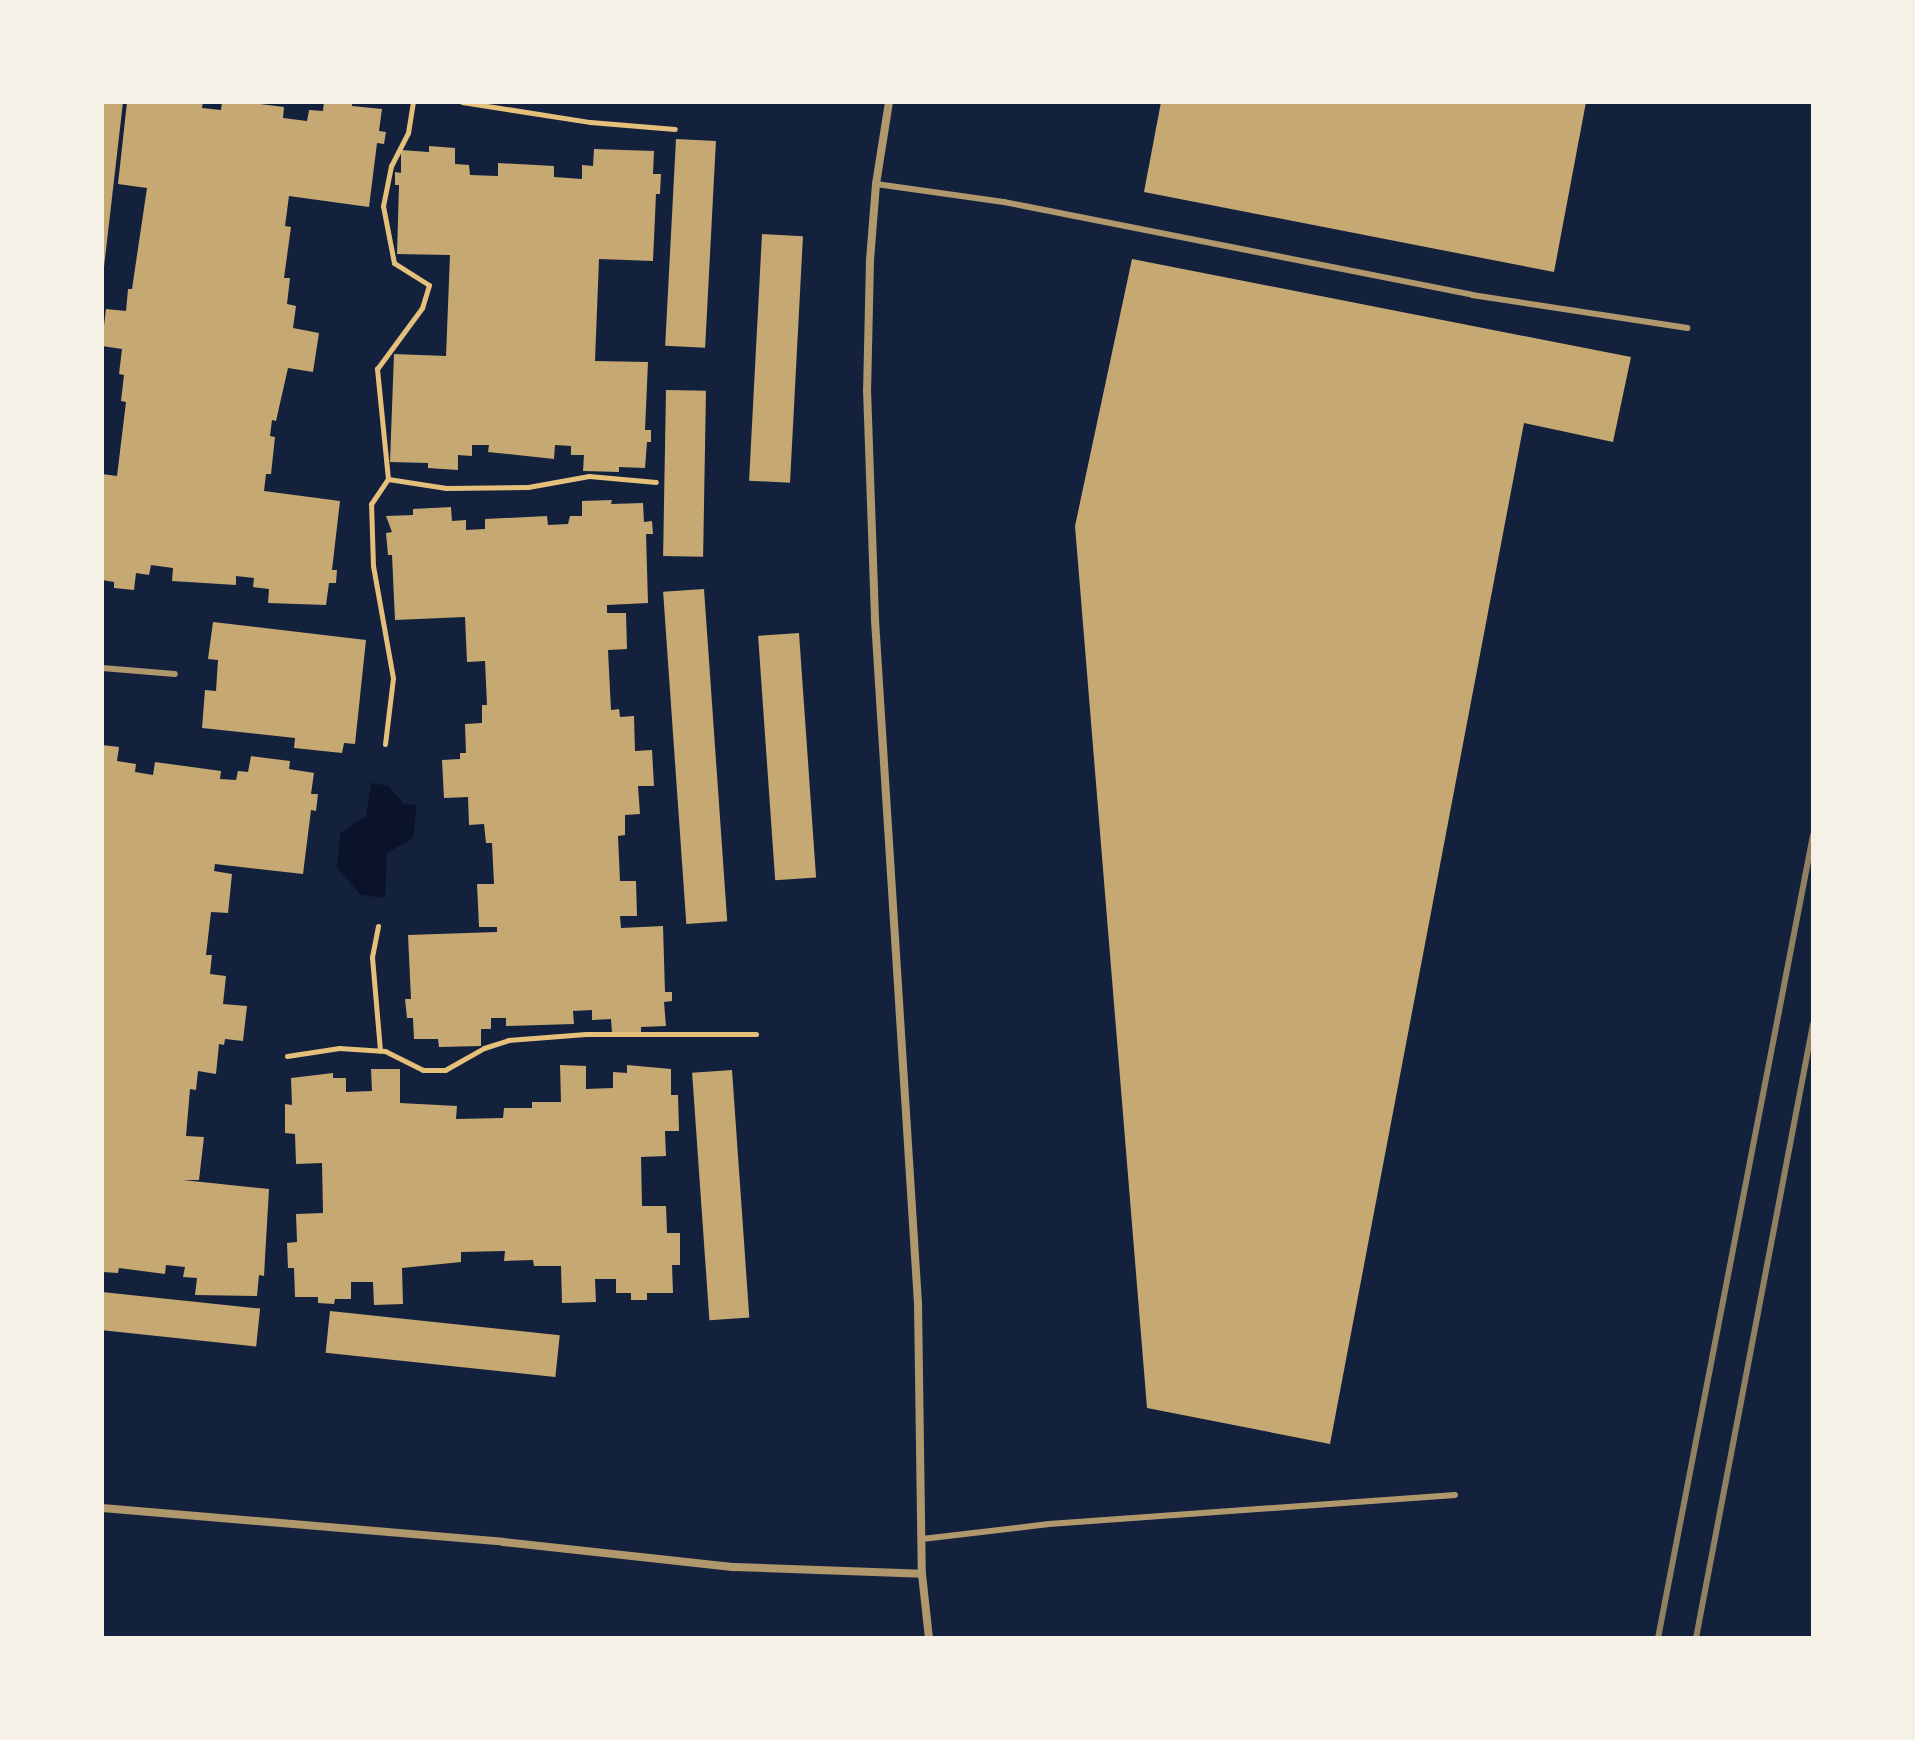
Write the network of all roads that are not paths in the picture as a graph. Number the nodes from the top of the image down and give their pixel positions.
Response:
1 (889, 102) edge
2 (876, 184) junction
3 (1687, 328) dead end
4 (102, 668) edge
5 (175, 674) dead end
6 (1455, 1495) dead end
7 (102, 1508) edge
8 (922, 1539) junction
9 (922, 1574) junction
10 (929, 1638) edge

1 - 2 street
2 - 3 lane
2 - 8 street
4 - 5 lane
6 - 8 lane
7 - 9 street
8 - 9 street
9 - 10 street

